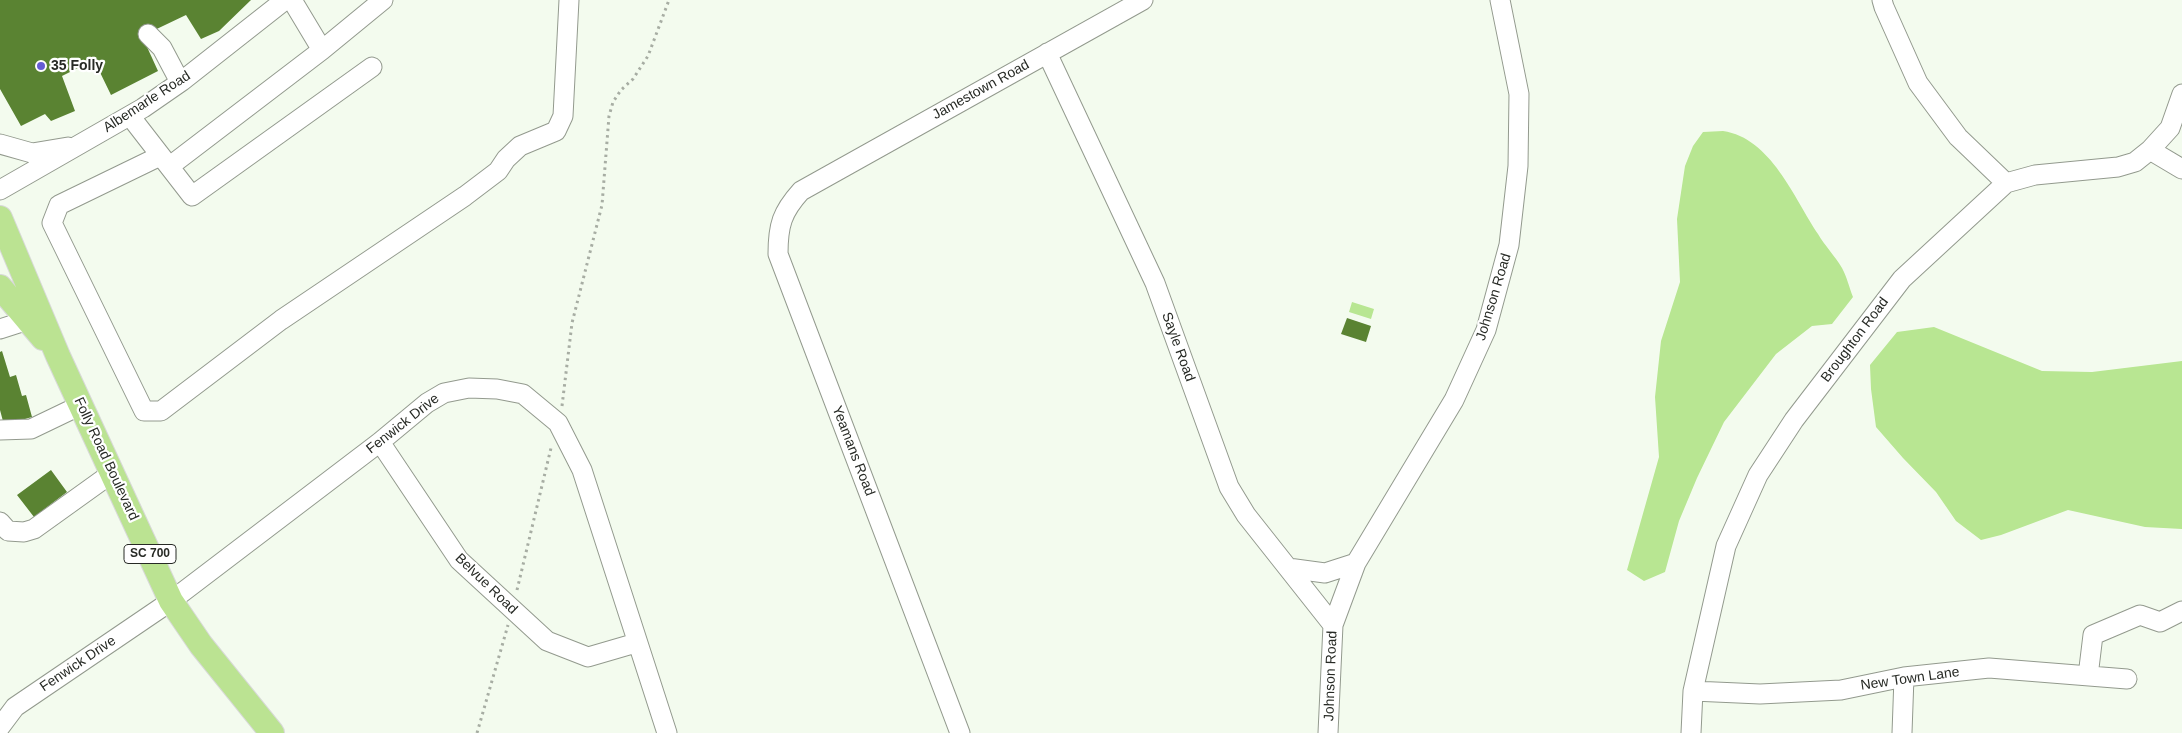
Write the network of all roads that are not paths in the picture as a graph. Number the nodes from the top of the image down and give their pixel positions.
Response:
1 (285, 0) edge
2 (292, 0) edge
3 (383, 0) edge
4 (569, 0) edge
5 (1143, 0) edge
6 (1500, 0) edge
7 (1882, 0) edge
8 (155, 30) dead end
9 (322, 50) junction
10 (1047, 54) junction
11 (372, 68) dead end
12 (180, 82) junction
13 (2182, 94) edge
14 (130, 116) junction
15 (0, 144) edge
16 (79, 146) junction
17 (2150, 150) junction
18 (165, 161) junction
19 (2182, 169) edge
20 (819, 180) joint
21 (2006, 183) junction
22 (0, 190) edge
23 (0, 218) edge
24 (0, 287) edge
25 (28, 320) junction
26 (0, 329) edge
27 (58, 356) junction
28 (81, 405) junction
29 (0, 430) edge
30 (380, 442) junction
31 (112, 473) junction
32 (0, 522) edge
33 (1356, 563) junction
34 (1288, 568) junction
35 (171, 601) junction
36 (2182, 611) edge
37 (1333, 625) junction
38 (636, 643) junction
39 (2088, 676) junction
40 (1904, 677) junction
41 (2127, 679) dead end
42 (1693, 691) junction
43 (0, 727) edge
44 (272, 733) edge
45 (666, 733) edge
46 (960, 733) edge
47 (1328, 733) edge
48 (1691, 733) edge
49 (1902, 733) edge

1 - 12 street, Albemarle Road
2 - 9 street
3 - 9 street
4 - 18 street
5 - 10 street, Jamestown Road
6 - 33 street, Johnson Road
7 - 21 street
8 - 12 street
9 - 18 street
10 - 20 street, Jamestown Road
10 - 34 street, Sayle Road
11 - 18 street
12 - 14 street, Albemarle Road
13 - 17 street, Broughton Road
14 - 16 street, Albemarle Road
14 - 18 street
15 - 16 street
16 - 22 street, Albemarle Road
17 - 19 street
17 - 21 street, Broughton Road
20 - 46 street, Yeamans Road
21 - 42 street, Broughton Road
23 - 27 main road, Folly Road Boulevard / SC 700
24 - 25 main road, Folly Road Boulevard / SC 700
25 - 26 street
25 - 27 main road, Folly Road Boulevard / SC 700
27 - 28 main road, Folly Road Boulevard / SC 700
28 - 29 street
28 - 31 main road, Folly Road Boulevard / SC 700
30 - 35 street, Fenwick Drive
30 - 38 street, Belvue Road
30 - 38 street, Fenwick Drive
31 - 32 street
31 - 35 main road, Folly Road Boulevard / SC 700
33 - 34 street
33 - 37 street, Johnson Road
34 - 37 street, Sayle Road
35 - 43 street, Fenwick Drive
35 - 44 main road, Folly Road Boulevard / SC 700
36 - 39 street
37 - 47 street, Johnson Road
38 - 45 street, Fenwick Drive
39 - 40 street, New Town Lane
39 - 41 street, New Town Lane
40 - 42 street, New Town Lane
40 - 49 street
42 - 48 street, Broughton Road

